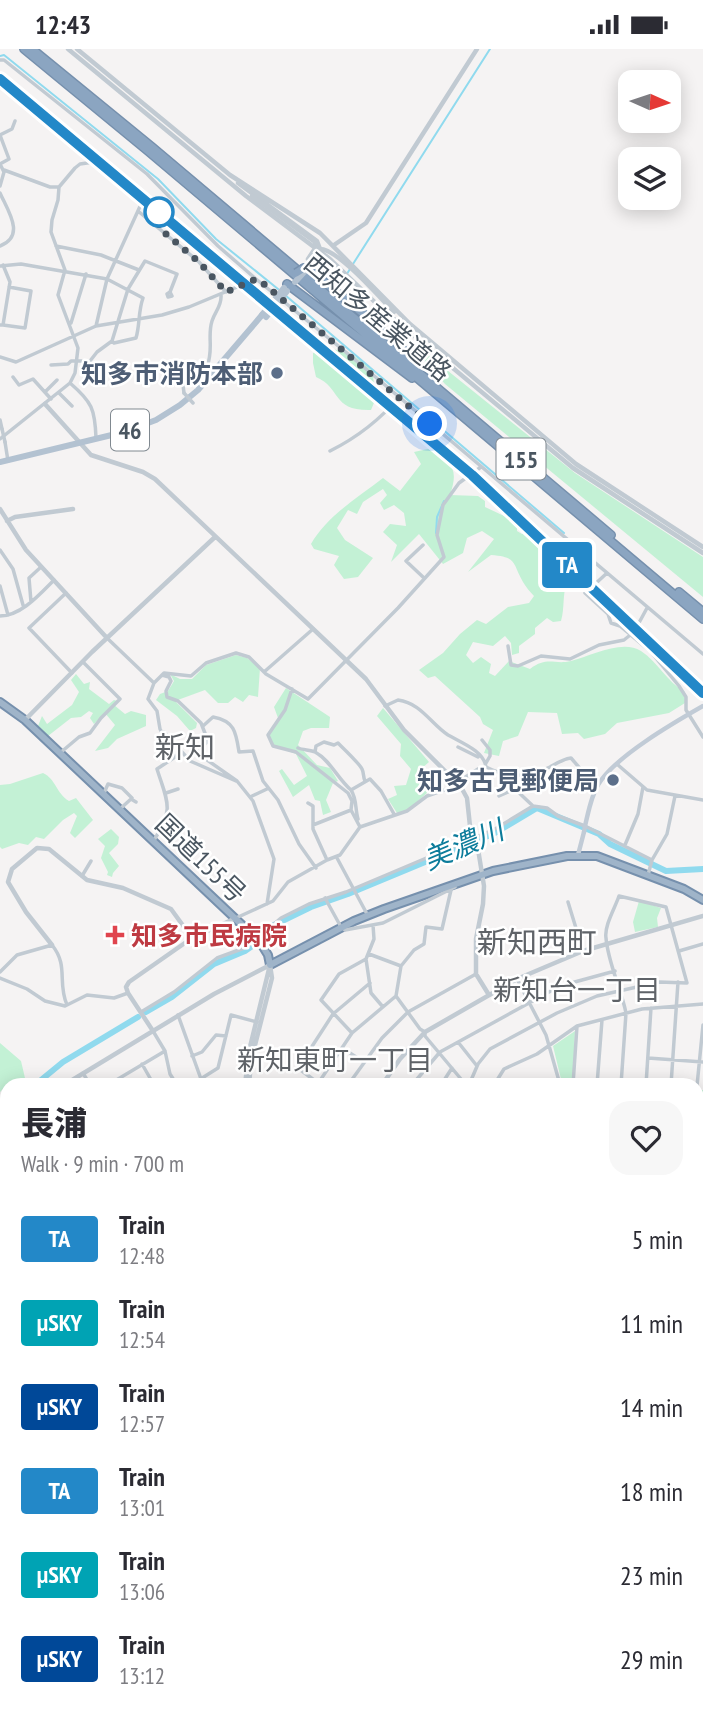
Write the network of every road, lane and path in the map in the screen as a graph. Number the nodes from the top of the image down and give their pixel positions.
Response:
1 (24, 49) edge
2 (33, 49) edge
3 (68, 49) edge
4 (77, 49) edge
5 (477, 49) edge
6 (0, 60) edge
7 (0, 83) edge
8 (15, 121) dead end
9 (0, 135) edge
10 (94, 162) junction
11 (0, 164) edge
12 (4, 170) junction
13 (230, 178) junction
14 (0, 186) edge
15 (59, 187) junction
16 (0, 193) edge
17 (252, 195) junction
18 (6, 206) junction
19 (0, 208) edge
20 (138, 211) junction
21 (0, 246) edge
22 (56, 246) junction
23 (335, 247) junction
24 (320, 252) junction
25 (330, 259) junction
26 (116, 260) junction
27 (2, 266) edge
28 (139, 270) junction
29 (65, 271) junction
30 (86, 274) junction
31 (298, 274) junction
32 (107, 279) junction
33 (256, 279) junction
34 (9, 287) junction
35 (128, 289) junction
36 (170, 292) dead end
37 (224, 293) junction
38 (326, 293) junction
39 (0, 296) edge
40 (7, 297) junction
41 (341, 305) junction
42 (138, 319) junction
43 (118, 323) junction
44 (71, 324) junction
45 (1, 325) edge
46 (96, 326) junction
47 (409, 326) junction
48 (75, 337) junction
49 (113, 341) junction
50 (0, 357) edge
51 (78, 359) junction
52 (51, 365) dead end
53 (13, 377) dead end
54 (57, 380) dead end
55 (70, 383) junction
56 (46, 392) junction
57 (59, 393) junction
58 (399, 397) junction
59 (51, 399) junction
60 (444, 400) junction
61 (45, 404) junction
62 (194, 405) dead end
63 (72, 406) dead end
64 (0, 420) edge
65 (2, 436) edge
66 (96, 439) junction
67 (80, 443) junction
68 (330, 451) dead end
69 (4, 462) edge
70 (481, 467) junction
71 (0, 509) edge
72 (73, 509) dead end
73 (7, 521) junction
74 (215, 537) junction
75 (423, 545) dead end
76 (703, 547) edge
77 (1, 552) edge
78 (703, 553) edge
79 (41, 566) junction
80 (607, 573) junction
81 (424, 577) junction
82 (54, 580) junction
83 (0, 586) edge
84 (66, 593) junction
85 (31, 602) junction
86 (23, 606) junction
87 (647, 608) junction
88 (703, 612) edge
89 (8, 615) junction
90 (0, 616) edge
91 (703, 619) edge
92 (313, 629) junction
93 (629, 635) junction
94 (107, 638) junction
95 (508, 646) dead end
96 (703, 654) edge
97 (346, 660) junction
98 (83, 662) junction
99 (264, 672) junction
100 (72, 673) junction
101 (162, 675) junction
102 (154, 683) junction
103 (292, 689) junction
104 (0, 702) edge
105 (703, 706) edge
106 (385, 707) junction
107 (688, 714) junction
108 (25, 720) junction
109 (203, 726) junction
110 (160, 727) junction
111 (703, 737) edge
112 (482, 740) dead end
113 (458, 747) dead end
114 (298, 748) dead end
115 (315, 752) junction
116 (60, 753) junction
117 (618, 765) junction
118 (485, 766) junction
119 (508, 776) junction
120 (237, 781) junction
121 (365, 781) junction
122 (456, 782) junction
123 (643, 787) junction
124 (597, 788) junction
125 (178, 789) dead end
126 (268, 789) junction
127 (515, 789) junction
128 (351, 790) junction
129 (104, 793) junction
130 (166, 793) junction
131 (499, 796) dead end
132 (675, 796) junction
133 (250, 797) junction
134 (703, 800) edge
135 (308, 803) dead end
136 (533, 806) junction
137 (120, 809) junction
138 (351, 810) junction
139 (394, 814) junction
140 (358, 821) junction
141 (313, 825) junction
142 (359, 827) junction
143 (585, 828) junction
144 (474, 838) junction
145 (154, 840) junction
146 (624, 845) junction
147 (578, 855) junction
148 (337, 858) junction
149 (327, 860) junction
150 (652, 860) junction
151 (91, 861) dead end
152 (316, 868) junction
153 (648, 871) junction
154 (483, 874) junction
155 (82, 876) junction
156 (462, 881) junction
157 (354, 888) junction
158 (451, 890) junction
159 (702, 896) edge
160 (326, 901) junction
161 (568, 902) dead end
162 (267, 904) junction
163 (368, 915) junction
164 (703, 916) edge
165 (236, 919) junction
166 (373, 925) junction
167 (342, 927) junction
168 (671, 927) junction
169 (192, 938) junction
170 (256, 938) junction
171 (607, 944) junction
172 (52, 945) junction
173 (702, 946) edge
174 (583, 951) junction
175 (679, 951) junction
176 (369, 954) junction
177 (366, 959) junction
178 (270, 965) junction
179 (401, 966) junction
180 (615, 971) junction
181 (0, 972) edge
182 (476, 974) junction
183 (0, 978) edge
184 (517, 979) junction
185 (678, 982) junction
186 (370, 983) junction
187 (621, 992) junction
188 (128, 993) junction
189 (489, 995) junction
190 (397, 996) junction
191 (529, 1002) junction
192 (703, 1004) edge
193 (67, 1005) junction
194 (677, 1005) junction
195 (383, 1007) junction
196 (651, 1008) junction
197 (141, 1012) junction
198 (408, 1012) junction
199 (626, 1013) junction
200 (332, 1014) junction
201 (178, 1016) junction
202 (602, 1020) junction
203 (257, 1022) junction
204 (540, 1023) junction
205 (703, 1025) edge
206 (577, 1026) junction
207 (153, 1031) junction
208 (425, 1032) junction
209 (352, 1033) junction
210 (226, 1036) junction
211 (458, 1042) junction
212 (550, 1046) junction
213 (342, 1048) junction
214 (164, 1051) junction
215 (440, 1052) junction
216 (191, 1056) junction
217 (648, 1058) junction
218 (673, 1060) junction
219 (364, 1062) junction
220 (701, 1062) edge
221 (142, 1064) junction
222 (477, 1066) junction
223 (453, 1068) junction
224 (83, 1073) junction
225 (75, 1078) edge
226 (86, 1078) edge
227 (120, 1078) edge
228 (151, 1078) edge
229 (172, 1078) edge
230 (201, 1078) edge
231 (203, 1078) edge
232 (247, 1078) edge
233 (248, 1078) edge
234 (310, 1078) edge
235 (321, 1078) edge
236 (353, 1078) edge
237 (387, 1078) edge
238 (418, 1078) edge
239 (446, 1078) edge
240 (461, 1078) edge
241 (471, 1078) edge
242 (498, 1078) edge
243 (558, 1078) edge
244 (573, 1078) edge
245 (598, 1078) edge
246 (621, 1078) edge
247 (647, 1078) edge
248 (672, 1078) edge

1 - 38 highway, 西知多産業道路 / 155
2 - 38 highway, 西知多産業道路 / 155
3 - 13 street
4 - 13 street
5 - 23 street
6 - 33 street
7 - 10 street
8 - 9 street
9 - 11 street
10 - 15 street
10 - 20 street
11 - 12 street
12 - 14 street
12 - 15 street
13 - 17 street
13 - 23 street
13 - 25 street
15 - 22 street
16 - 18 street
17 - 24 street, bridge
17 - 31 street, bridge
18 - 19 street
18 - 21 street
20 - 26 street
20 - 37 street
22 - 26 street
22 - 29 street
23 - 25 street
23 - 47 street, bridge
24 - 31 street, bridge
24 - 47 street, bridge
24 - 47 street, bridge
25 - 47 street
26 - 28 street
26 - 32 street
27 - 29 street
27 - 34 street
28 - 35 street
28 - 36 street
29 - 30 street
29 - 44 street
30 - 32 street
30 - 44 street
31 - 38 highway, 155
31 - 60 highway, 155
31 - 66 main road, 46, bridge
32 - 35 street
32 - 46 street
33 - 37 street
33 - 58 street
34 - 40 street
34 - 45 street
35 - 42 street
35 - 43 street
37 - 42 street
37 - 62 street, bridge
38 - 41 highway, 西知多産業道路 / 155
38 - 41 highway, 155
39 - 40 street
40 - 45 street
41 - 60 highway, 西知多産業道路 / 155
41 - 88 highway, 西知多産業道路 / 155
42 - 43 street
42 - 49 street
43 - 46 street
43 - 49 street
44 - 48 street
46 - 48 street
47 - 76 street
47 - 78 street
48 - 50 street
48 - 51 street
49 - 51 street
51 - 52 street
51 - 55 street
53 - 56 street
54 - 56 street
55 - 57 street
55 - 66 street
56 - 59 street
57 - 59 street
57 - 63 street
58 - 68 street
58 - 70 street
59 - 61 street
60 - 91 highway, 西知多産業道路 / 155
61 - 65 street
61 - 67 street
64 - 65 street
65 - 69 street
66 - 67 main road, 46
67 - 69 main road, 46
67 - 74 street
70 - 80 street
70 - 81 street
71 - 73 street
72 - 73 street
73 - 79 street
74 - 92 street
74 - 94 street
75 - 81 street
77 - 86 street
79 - 82 street
79 - 85 street
80 - 87 street
80 - 93 street
81 - 97 street
82 - 84 street
82 - 85 street
83 - 89 street
84 - 94 street
84 - 100 street
85 - 86 street
86 - 89 street
87 - 93 street
87 - 96 street
89 - 90 street
92 - 97 street
92 - 99 street
93 - 95 street
93 - 107 street
94 - 98 street
94 - 102 street
97 - 103 street
97 - 106 street
98 - 100 street
98 - 116 street
99 - 101 street
99 - 103 street
100 - 108 street
101 - 102 street
101 - 109 street
102 - 110 street
103 - 138 street
104 - 108 highway, 国道155号
105 - 107 main road
106 - 118 street
106 - 122 street
107 - 111 street
107 - 117 main road
108 - 116 highway, 国道155号
109 - 120 street
109 - 126 street
110 - 120 street
110 - 130 street
112 - 118 street
113 - 118 street
114 - 115 street
115 - 121 street
115 - 128 street
116 - 129 highway, 国道155号
117 - 123 street
117 - 124 main road
118 - 119 street
118 - 122 street
119 - 124 street
119 - 127 street
120 - 133 street
121 - 128 street
121 - 139 street
122 - 139 street
122 - 144 street
123 - 132 street
123 - 146 street
124 - 143 main road
125 - 130 street
126 - 133 street
126 - 152 street
127 - 131 street
127 - 136 street
128 - 140 street
129 - 137 highway, 国道155号
129 - 137 street
130 - 145 street
132 - 134 street
132 - 150 street
133 - 162 street
135 - 141 street
136 - 143 street
136 - 144 street
137 - 145 highway, 国道155号
138 - 140 street
138 - 141 street
139 - 142 street
140 - 142 street
141 - 149 street
142 - 148 street
143 - 146 street
143 - 147 main road
144 - 154 street
144 - 157 street
145 - 165 highway, 国道155号
146 - 150 street
147 - 153 highway
147 - 154 highway
148 - 149 street
148 - 157 street
149 - 152 street
150 - 153 street
151 - 155 street
152 - 162 street
153 - 159 highway
154 - 156 highway
154 - 182 street
155 - 169 street
155 - 172 street
156 - 158 street
156 - 163 highway
157 - 160 street
157 - 163 street
158 - 166 street
158 - 179 street
160 - 167 street
160 - 170 street
161 - 174 street
162 - 165 street
163 - 167 highway
164 - 168 street
165 - 169 street
165 - 170 highway, 国道155号
166 - 167 street
166 - 176 street
167 - 178 highway
168 - 171 street
168 - 171 street
168 - 175 street
169 - 188 street
170 - 178 highway, 国道155号
170 - 197 street
171 - 174 street
171 - 180 street
172 - 181 street
172 - 193 street
173 - 175 street
174 - 184 street
175 - 185 street
176 - 177 street
176 - 179 street
177 - 186 street
177 - 200 street
178 - 201 street
178 - 203 street
178 - 233 street
179 - 190 street
180 - 187 street
180 - 191 street
182 - 189 street
182 - 198 street
183 - 193 street
184 - 189 street
184 - 191 street
185 - 187 street
185 - 194 street
186 - 195 street
186 - 200 street
187 - 199 street
187 - 204 street
188 - 193 street
188 - 197 street
189 - 208 street
190 - 195 street
190 - 198 street
191 - 204 street
191 - 211 street
192 - 194 street
194 - 196 street
194 - 218 street
195 - 209 street
196 - 199 street
196 - 217 street
197 - 207 street
198 - 208 street
198 - 219 street
199 - 202 street
199 - 246 street
200 - 209 street
200 - 234 street
201 - 207 street
201 - 216 street
202 - 206 street
202 - 245 street
203 - 210 street
203 - 232 street
204 - 212 street
204 - 222 street
205 - 220 street
206 - 212 street
206 - 244 street
207 - 214 street
207 - 224 street
208 - 215 street
208 - 237 street
209 - 213 street
210 - 216 street
210 - 231 street
211 - 215 street
211 - 222 street
212 - 242 street
212 - 243 street
213 - 219 street
213 - 235 street
214 - 221 street
214 - 229 street
215 - 223 street
215 - 238 street
216 - 230 street
217 - 218 street
217 - 247 street
218 - 220 street
218 - 248 street
219 - 236 street
221 - 227 street
221 - 228 street
222 - 241 street
223 - 239 street
223 - 240 street
224 - 225 street
224 - 226 street

